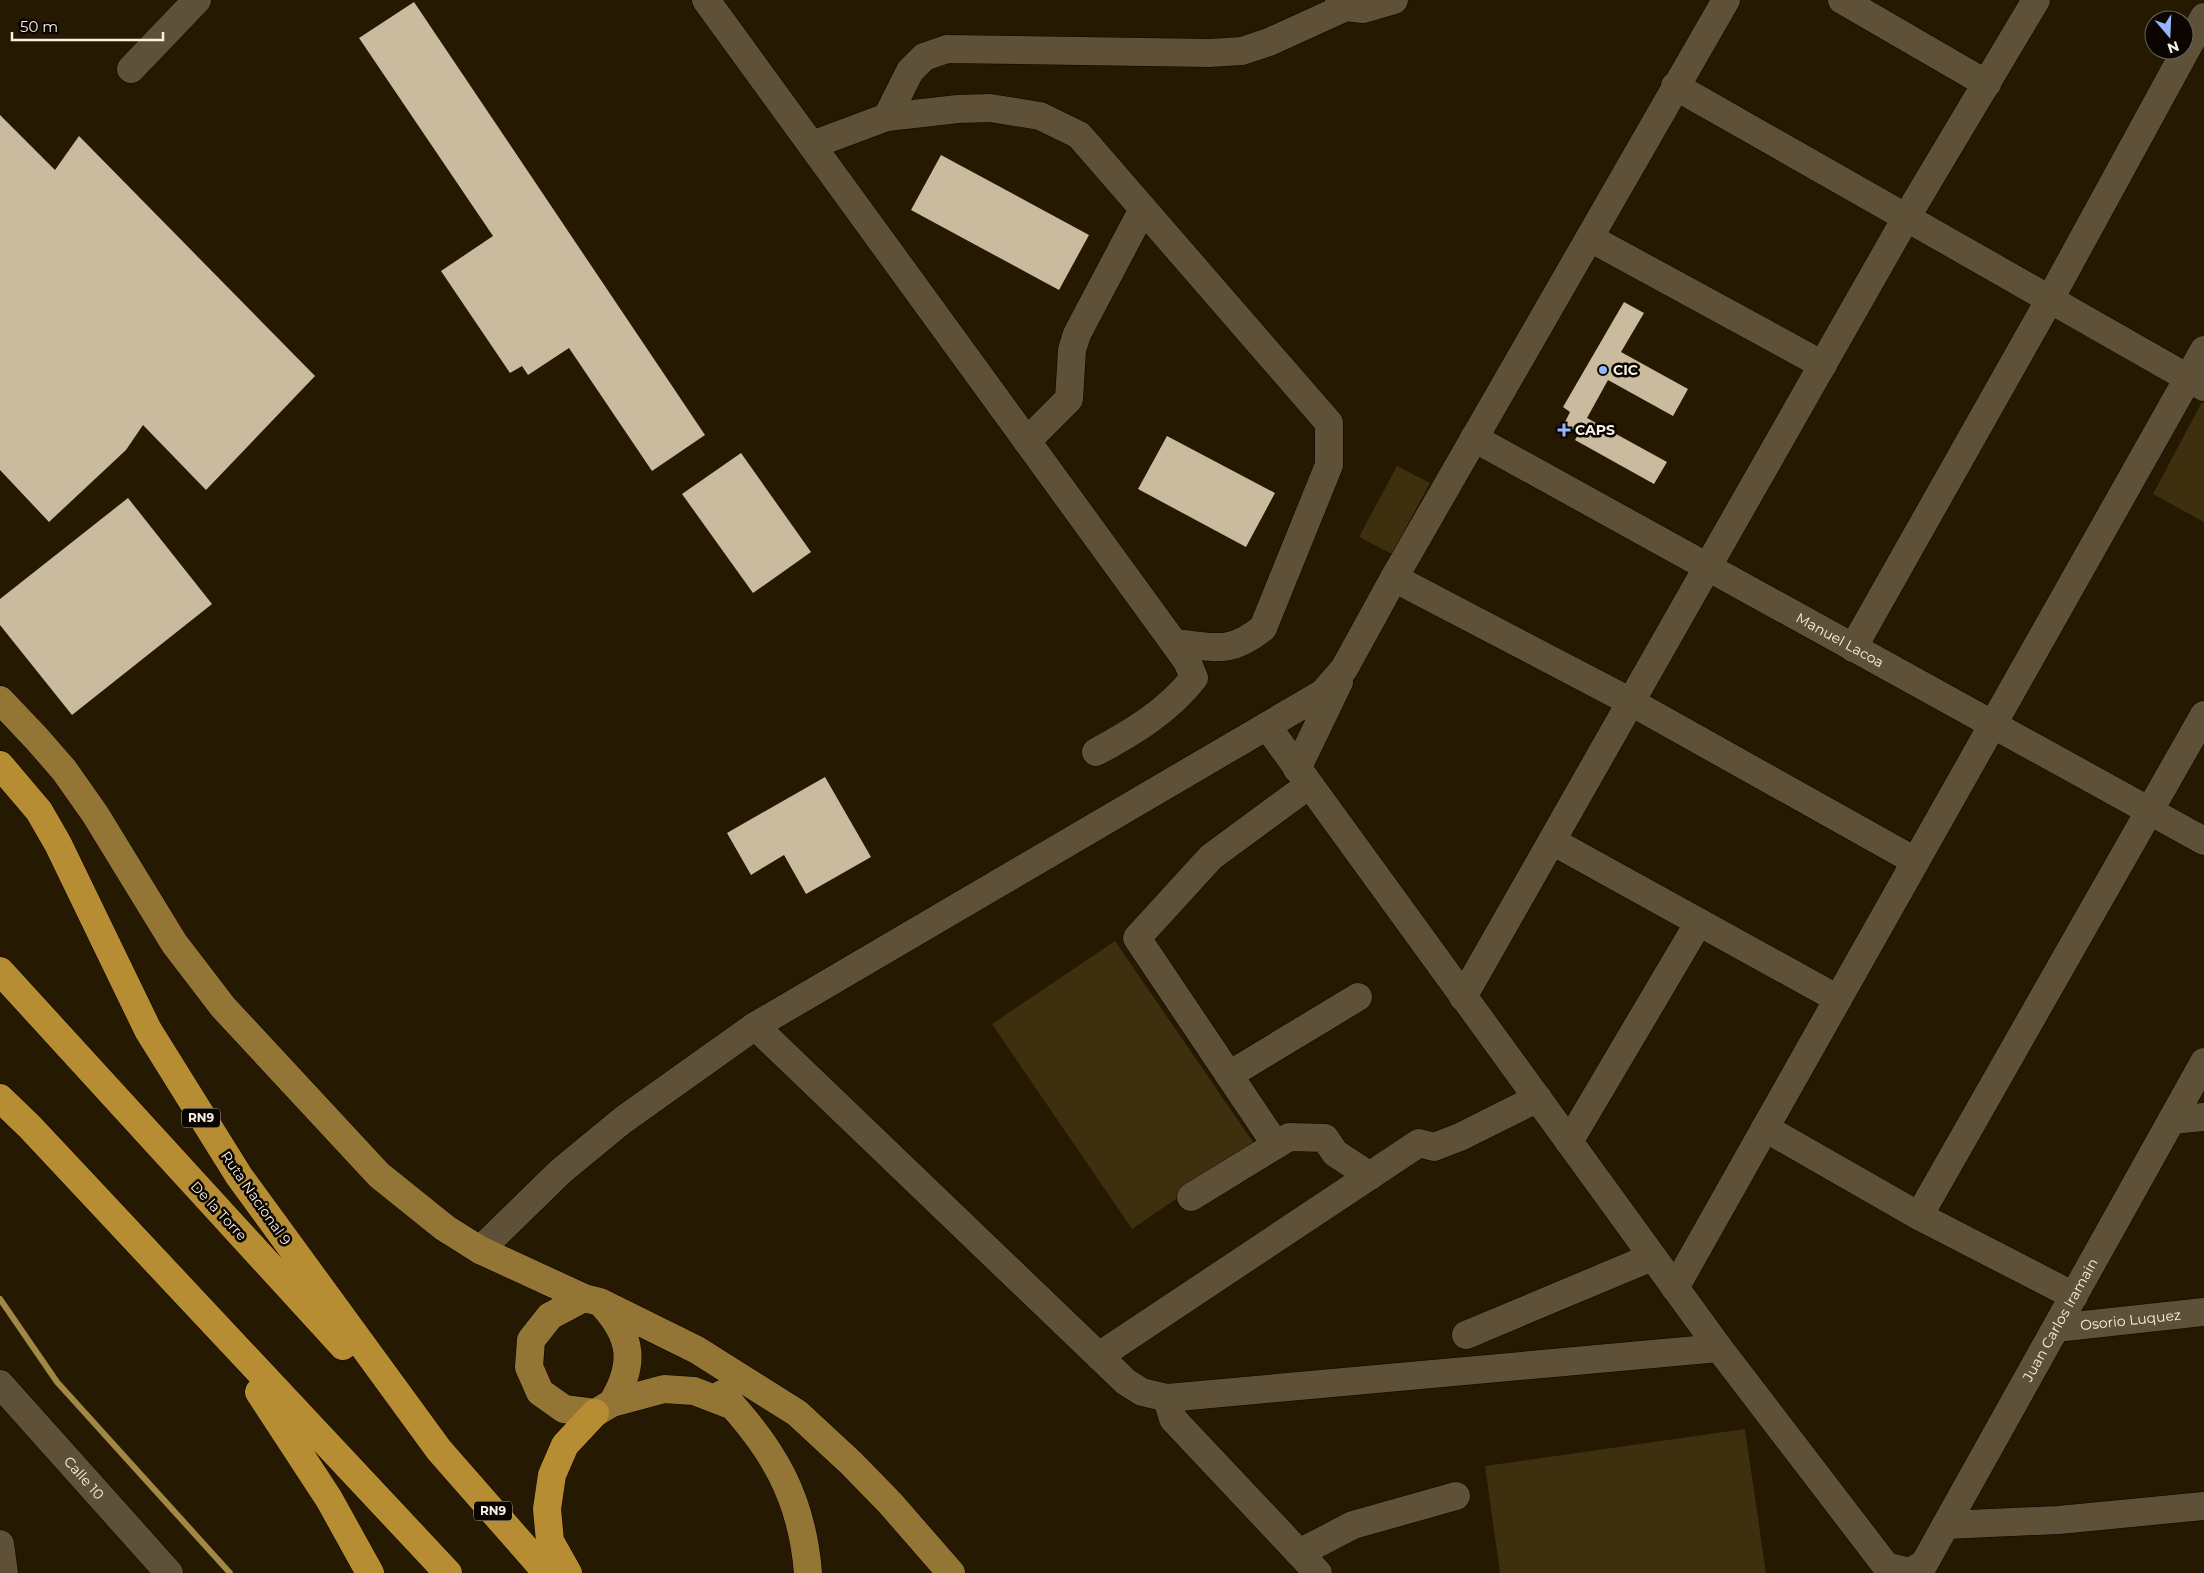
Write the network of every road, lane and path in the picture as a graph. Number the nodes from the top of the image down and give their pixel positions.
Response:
1 (197, 0) edge
2 (706, 0) edge
3 (1394, 0) edge
4 (1726, 0) edge
5 (1842, 0) edge
6 (2036, 0) edge
7 (1342, 4) edge
8 (2204, 17) edge
9 (131, 69) dead end
10 (1987, 84) junction
11 (1674, 86) junction
12 (887, 117) junction
13 (812, 146) junction
14 (1143, 209) junction
15 (1906, 218) junction
16 (1590, 238) junction
17 (2050, 299) junction
18 (2204, 350) edge
19 (1823, 365) junction
20 (2196, 383) edge
21 (1474, 438) junction
22 (1027, 440) junction
23 (1708, 568) junction
24 (1394, 578) junction
25 (1175, 643) junction
26 (1854, 648) junction
27 (1344, 669) junction
28 (0, 700) edge
29 (1632, 702) junction
30 (2204, 715) edge
31 (1993, 724) junction
32 (1267, 726) junction
33 (1096, 752) dead end
34 (0, 765) edge
35 (1303, 777) junction
36 (2150, 811) junction
37 (1552, 841) junction
38 (2204, 841) edge
39 (1915, 861) junction
40 (1699, 922) junction
41 (0, 971) edge
42 (1358, 997) dead end
43 (1463, 997) junction
44 (1838, 999) junction
45 (755, 1026) junction
46 (2204, 1062) edge
47 (1229, 1075) junction
48 (0, 1091) edge
49 (0, 1098) edge
50 (1538, 1098) junction
51 (2204, 1117) edge
52 (2172, 1120) junction
53 (30, 1127) junction
54 (1765, 1128) junction
55 (1569, 1142) junction
56 (1276, 1144) junction
57 (1370, 1176) junction
58 (1191, 1197) dead end
59 (1919, 1216) junction
60 (480, 1250) junction
61 (1652, 1257) junction
62 (1675, 1288) junction
63 (2074, 1296) junction
64 (592, 1300) junction
65 (2204, 1312) edge
66 (215, 1326) junction
67 (2056, 1328) junction
68 (662, 1332) junction
69 (1466, 1334) dead end
70 (1719, 1348) junction
71 (1099, 1356) junction
72 (3, 1396) edge
73 (1167, 1398) junction
74 (733, 1406) junction
75 (603, 1408) junction
76 (439, 1450) junction
77 (1456, 1496) dead end
78 (2204, 1506) edge
79 (1946, 1525) junction
80 (0, 1544) edge
81 (1299, 1553) junction
82 (1910, 1572) edge
83 (4, 1573) edge
84 (169, 1573) edge
85 (370, 1573) edge
86 (448, 1573) edge
87 (547, 1573) edge
88 (568, 1573) edge
89 (808, 1573) edge
90 (951, 1573) edge
91 (1318, 1573) edge

1 - 9 street
2 - 13 street
3 - 7 street
4 - 11 street
5 - 10 street
6 - 10 street
7 - 12 street
8 - 17 street
10 - 15 street
11 - 15 street
11 - 16 street
12 - 13 street
12 - 14 street
13 - 22 street
14 - 22 street
14 - 25 street
15 - 17 street
15 - 19 street
16 - 19 street
16 - 21 street
17 - 20 street
17 - 26 street
18 - 20 street
19 - 23 street
20 - 31 street
21 - 23 street, Manuel Lacoa
21 - 24 street
22 - 25 street
23 - 26 street, Manuel Lacoa
23 - 29 street
24 - 27 street
24 - 29 street
25 - 33 street
26 - 31 street, Manuel Lacoa
27 - 32 street
27 - 35 street
28 - 60 main road
29 - 37 street
29 - 39 street
30 - 36 street
31 - 36 street, Manuel Lacoa
31 - 39 street
32 - 35 street
32 - 45 street
34 - 76 highway, Ruta Nacional 9 / RN9
35 - 43 street
35 - 47 street
36 - 38 street, Manuel Lacoa
36 - 59 street
37 - 40 street
37 - 43 street
39 - 44 street
40 - 44 street
40 - 55 street
41 - 76 highway, De la Torre
42 - 47 street
43 - 50 street
44 - 54 street
45 - 60 street
45 - 71 street
46 - 52 street, Juan Carlos Iramain
47 - 56 street
48 - 53 highway
49 - 53 highway
50 - 55 street
50 - 57 street
51 - 52 street
52 - 63 street, Juan Carlos Iramain
53 - 66 highway
54 - 59 street
54 - 62 street
55 - 61 street
56 - 57 street
56 - 58 street
57 - 71 street
59 - 63 street
60 - 64 main road
61 - 62 street
61 - 69 street
62 - 70 street
63 - 67 street, Juan Carlos Iramain
64 - 68 main road
64 - 75 main road
64 - 75 main road
65 - 67 street, Osorio Luquez
66 - 85 highway
66 - 86 highway
67 - 79 street, Juan Carlos Iramain
68 - 74 main road
68 - 90 main road
70 - 73 street
70 - 82 street
71 - 73 street
72 - 84 street, Calle 10
73 - 81 street
74 - 75 main road
74 - 89 main road
75 - 88 highway
76 - 87 highway, Ruta Nacional 9 / RN9
77 - 81 street
78 - 79 street
79 - 82 street, Juan Carlos Iramain
80 - 83 street
81 - 91 street

